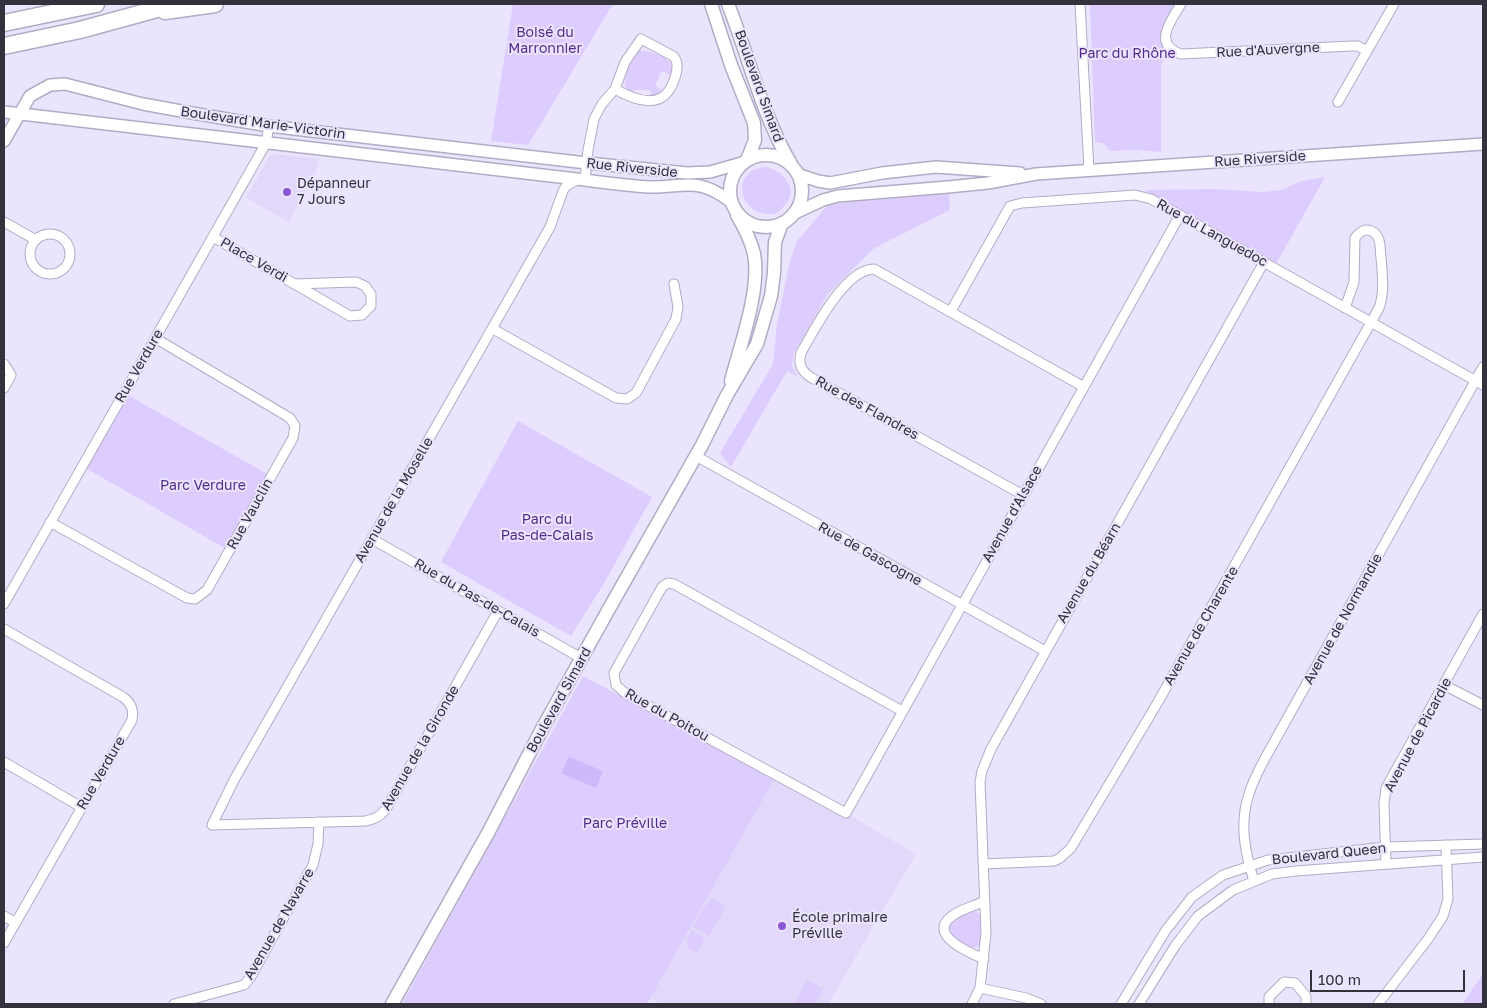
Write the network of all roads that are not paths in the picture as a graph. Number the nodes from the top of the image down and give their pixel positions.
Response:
1 (96, 4) edge
2 (175, 4) edge
3 (215, 4) edge
4 (711, 4) edge
5 (728, 4) edge
6 (1080, 4) edge
7 (1181, 4) edge
8 (1394, 4) edge
9 (135, 16) junction
10 (4, 23) edge
11 (4, 46) edge
12 (1367, 51) junction
13 (615, 89) junction
14 (1338, 102) dead end
15 (4, 112) edge
16 (19, 114) junction
17 (269, 126) junction
18 (4, 140) edge
19 (266, 143) junction
20 (1483, 144) edge
21 (522, 156) joint
22 (745, 162) junction
23 (587, 163) junction
24 (1089, 170) junction
25 (796, 171) junction
26 (512, 172) joint
27 (1036, 174) junction
28 (581, 180) junction
29 (732, 206) junction
30 (793, 214) junction
31 (1180, 215) junction
32 (4, 222) edge
33 (782, 223) junction
34 (213, 237) junction
35 (36, 240) junction
36 (1264, 262) junction
37 (294, 284) junction
38 (674, 284) dead end
39 (1345, 308) junction
40 (951, 311) junction
41 (1371, 322) junction
42 (493, 329) junction
43 (155, 338) junction
44 (4, 364) edge
45 (1483, 367) edge
46 (1479, 383) edge
47 (1084, 387) junction
48 (4, 388) edge
49 (727, 395) junction
50 (696, 456) junction
51 (1023, 495) junction
52 (50, 522) junction
53 (372, 539) junction
54 (5, 600) edge
55 (961, 605) junction
56 (498, 611) junction
57 (1483, 614) edge
58 (4, 629) edge
59 (1045, 651) junction
60 (581, 658) junction
61 (1444, 685) junction
62 (1483, 706) edge
63 (902, 711) junction
64 (4, 762) edge
65 (81, 808) junction
66 (846, 813) joint
67 (319, 822) junction
68 (212, 824) joint
69 (1483, 844) edge
70 (1446, 845) junction
71 (1385, 847) junction
72 (1483, 857) edge
73 (1447, 859) junction
74 (1386, 863) junction
75 (984, 864) junction
76 (1249, 866) junction
77 (1254, 882) junction
78 (985, 901) junction
79 (4, 916) edge
80 (16, 923) junction
81 (4, 943) edge
82 (984, 959) junction
83 (980, 988) junction
84 (174, 1004) edge
85 (392, 1004) edge
86 (972, 1004) edge
87 (1041, 1004) edge
88 (1121, 1004) edge
89 (1139, 1004) edge
90 (1269, 1004) edge
91 (1306, 1004) edge
92 (1378, 1004) edge

1 - 10 highway
2 - 9 highway
3 - 9 highway
4 - 22 main road, Boulevard Simard
5 - 25 main road, Boulevard Simard
6 - 24 street
7 - 12 street, Rue d'Auvergne
8 - 12 street
9 - 11 highway
12 - 14 street
13 - 13 street
13 - 23 street
15 - 16 street, Boulevard Marie-Victorin
16 - 17 street, Boulevard Marie-Victorin
16 - 18 street
16 - 19 street, Boulevard Marie-Victorin
17 - 19 street, Rue Verdure
17 - 21 street, Boulevard Marie-Victorin
19 - 26 street, Boulevard Marie-Victorin
19 - 34 street, Rue Verdure
20 - 24 street, Rue Riverside
21 - 23 street, Rue Riverside
22 - 23 street, Rue Riverside
22 - 25 main road
22 - 29 main road
23 - 28 street
24 - 27 street, Rue Riverside
25 - 27 street, Rue Riverside
25 - 30 main road
26 - 28 street, Rue Riverside
27 - 30 street, Rue Riverside
28 - 29 street, Rue Riverside
28 - 42 street, Avenue de la Moselle
29 - 33 main road
29 - 49 main road, Boulevard Simard
30 - 33 main road
31 - 36 street, Rue du Languedoc
31 - 40 street, Rue du Languedoc
31 - 47 street, Avenue d'Alsace
32 - 35 street
33 - 49 main road, Boulevard Simard
34 - 37 street, Place Verdi
34 - 43 street, Rue Verdure
35 - 35 street
36 - 39 street, Rue du Languedoc
36 - 59 street, Avenue du Béarn
37 - 37 street, Place Verdi
38 - 42 street
39 - 41 street, Rue du Languedoc
39 - 41 street
40 - 47 street, Rue des Flandres
40 - 51 street, Rue des Flandres
41 - 46 street, Rue du Languedoc
41 - 75 street, Avenue de Charente
42 - 53 street, Avenue de la Moselle
43 - 52 street, Rue Verdure
43 - 52 street, Rue Vauclin
44 - 48 street
45 - 46 street, Avenue de Normandie
46 - 76 street, Avenue de Normandie
47 - 51 street, Avenue d'Alsace
49 - 50 main road, Boulevard Simard
50 - 55 street, Rue de Gascogne
50 - 60 main road, Boulevard Simard
51 - 55 street, Avenue d'Alsace
52 - 54 street, Rue Verdure
53 - 56 street, Rue du Pas-de-Calais
53 - 68 street, Avenue de la Moselle
55 - 59 street, Rue de Gascogne
55 - 63 street, Avenue d'Alsace
56 - 60 street, Rue du Pas-de-Calais
56 - 67 street, Avenue de la Gironde
57 - 61 street, Avenue de Picardie
58 - 65 street, Rue Verdure
59 - 75 street, Avenue du Béarn
60 - 85 main road, Boulevard Simard
61 - 62 street
61 - 71 street, Avenue de Picardie
63 - 66 street, Avenue d'Alsace
63 - 66 street, Rue du Poitou
64 - 65 street
65 - 80 street, Rue Verdure
67 - 68 street, Avenue de la Gironde
67 - 84 street, Avenue de Navarre
69 - 70 street, Boulevard Queen
70 - 71 street, Boulevard Queen
70 - 73 street
71 - 74 street, Avenue de Picardie
71 - 76 street, Boulevard Queen
72 - 73 street, Boulevard Queen
73 - 74 street, Boulevard Queen
73 - 92 street
74 - 77 street, Boulevard Queen
75 - 78 street, Avenue du Béarn
76 - 77 street, Avenue de Normandie
76 - 88 street, Boulevard Queen
77 - 89 street, Boulevard Queen
78 - 82 street, Avenue du Béarn
78 - 82 street
79 - 80 street
80 - 81 street, Rue Verdure
82 - 83 street, Avenue du Béarn
83 - 86 street, Avenue du Béarn
83 - 87 street
90 - 91 street

